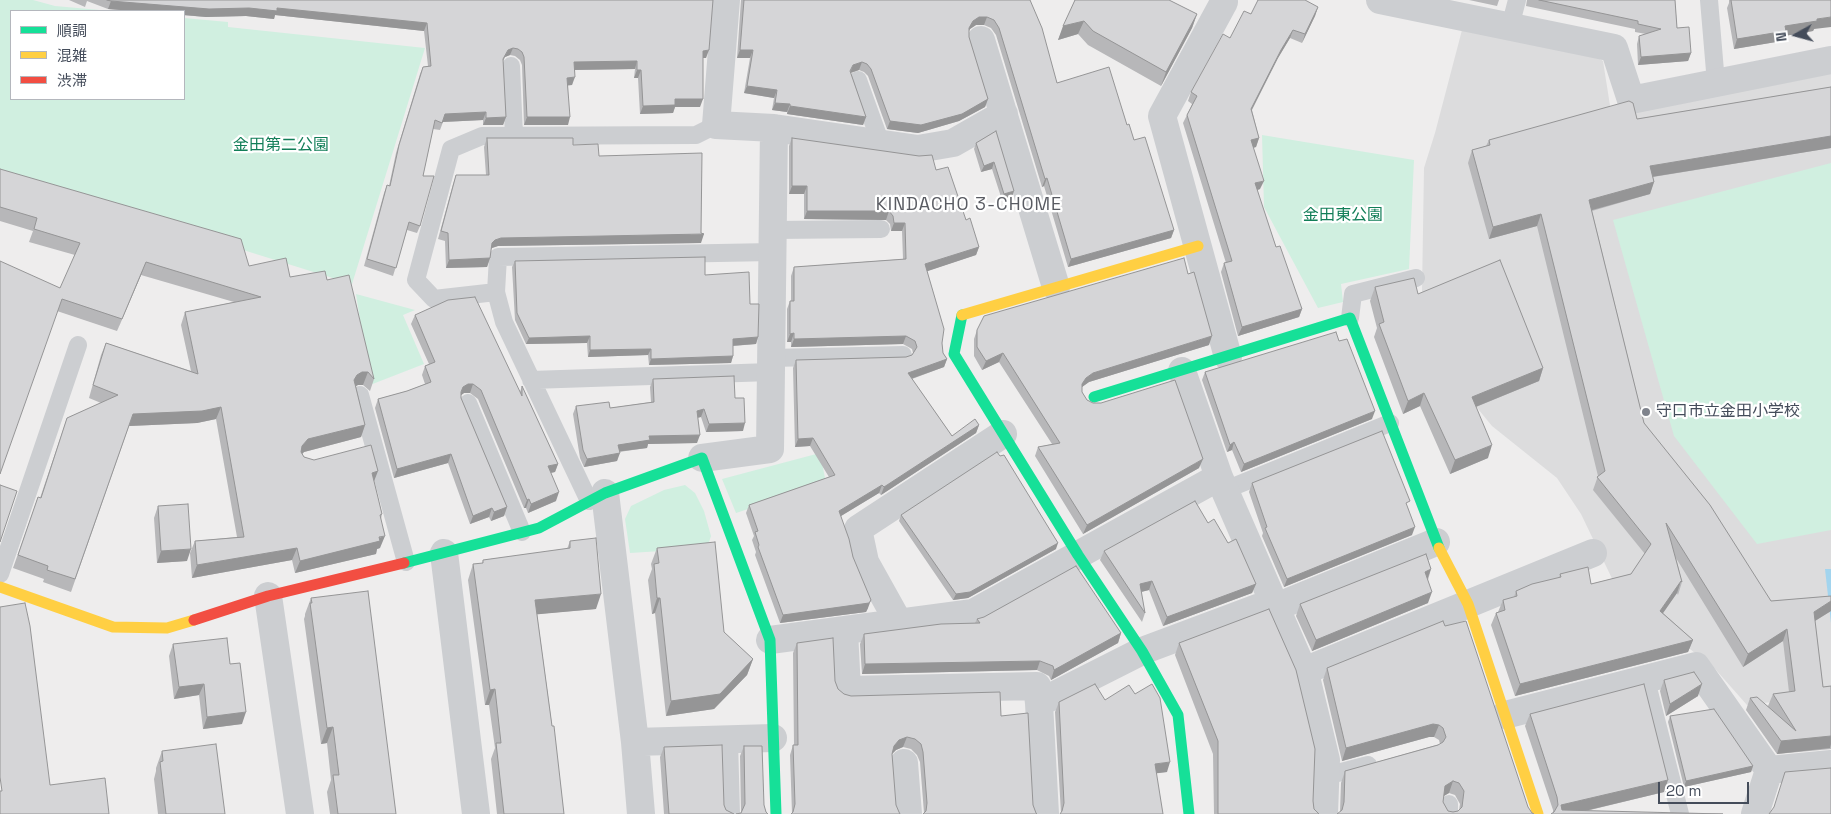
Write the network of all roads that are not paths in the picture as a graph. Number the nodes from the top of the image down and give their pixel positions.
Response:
1 (726, 0) edge
2 (1380, 0) edge
3 (1517, 0) edge
4 (1710, 0) edge
5 (1223, 1) edge
6 (1510, 27) junction
7 (981, 40) dead end
8 (1831, 60) edge
9 (511, 66) dead end
10 (858, 80) dead end
11 (1716, 83) junction
12 (1004, 114) junction
13 (716, 125) junction
14 (774, 128) junction
15 (514, 136) junction
16 (881, 144) junction
17 (881, 229) dead end
18 (773, 241) junction
19 (1198, 246) junction
20 (1416, 278) edge
21 (1056, 287) junction
22 (496, 292) junction
23 (1350, 318) junction
24 (78, 345) dead end
25 (903, 355) edge
26 (1228, 357) junction
27 (771, 365) junction
28 (1182, 371) junction
29 (531, 380) junction
30 (360, 395) edge
31 (1094, 397) dead end
32 (468, 403) dead end
33 (1390, 423) junction
34 (1003, 434) junction
35 (374, 446) junction
36 (355, 450) edge
37 (702, 458) junction
38 (1222, 483) junction
39 (597, 497) junction
40 (522, 532) junction
41 (1436, 542) junction
42 (1593, 553) dead end
43 (444, 554) junction
44 (1078, 554) junction
45 (406, 562) junction
46 (0, 574) edge
47 (0, 587) edge
48 (268, 596) junction
49 (1274, 604) junction
50 (1468, 604) junction
51 (900, 623) junction
52 (844, 631) junction
53 (770, 640) junction
54 (1142, 651) junction
55 (1304, 671) junction
56 (1646, 680) junction
57 (1039, 703) junction
58 (1505, 716) junction
59 (773, 738) junction
60 (729, 740) junction
61 (635, 742) junction
62 (1383, 760) edge
63 (904, 763) dead end
64 (1831, 764) edge
65 (1769, 770) junction
66 (1326, 776) junction
67 (300, 814) edge
68 (476, 814) edge
69 (641, 814) edge
70 (731, 814) edge
71 (776, 814) edge
72 (908, 814) edge
73 (1045, 814) edge
74 (1189, 814) edge
75 (1324, 814) edge
76 (1538, 814) edge
77 (1680, 814) edge
78 (1755, 814) edge

1 - 13 street
2 - 6 street
3 - 6 lane
4 - 11 lane
5 - 19 street
6 - 11 street
7 - 12 street
8 - 11 street
9 - 15 lane
10 - 16 lane
12 - 16 street
12 - 21 street
13 - 14 street
13 - 15 lane
14 - 16 street
14 - 18 street
15 - 22 lane
17 - 18 lane
18 - 22 lane
18 - 27 street
19 - 21 street
19 - 26 street
20 - 23 lane
21 - 34 street
22 - 29 lane
23 - 26 street
23 - 33 street
24 - 46 lane
25 - 27 lane
26 - 28 street
27 - 29 lane
27 - 37 street
28 - 31 street
28 - 38 street
29 - 39 lane
30 - 35 lane
32 - 40 lane
33 - 38 lane
33 - 41 street
34 - 44 street
34 - 51 street
35 - 36 lane
35 - 45 lane
37 - 39 street
37 - 53 street
38 - 44 street
38 - 49 street
39 - 40 street
39 - 61 street
40 - 43 street
41 - 49 street
41 - 50 street
42 - 50 street
43 - 45 street
43 - 68 street
44 - 51 street
44 - 54 street
45 - 48 street
47 - 48 street
48 - 67 street
49 - 54 street
49 - 55 street
50 - 55 street
50 - 58 street
51 - 52 street
52 - 53 street
52 - 57 street
53 - 59 street
54 - 57 street
54 - 74 street
55 - 66 street
56 - 58 street
56 - 65 street
56 - 77 lane
57 - 73 street
58 - 76 street
59 - 60 street
59 - 71 street
60 - 61 street
60 - 70 lane
61 - 69 street
62 - 66 lane
63 - 72 street
64 - 65 street
65 - 78 street
66 - 75 street

